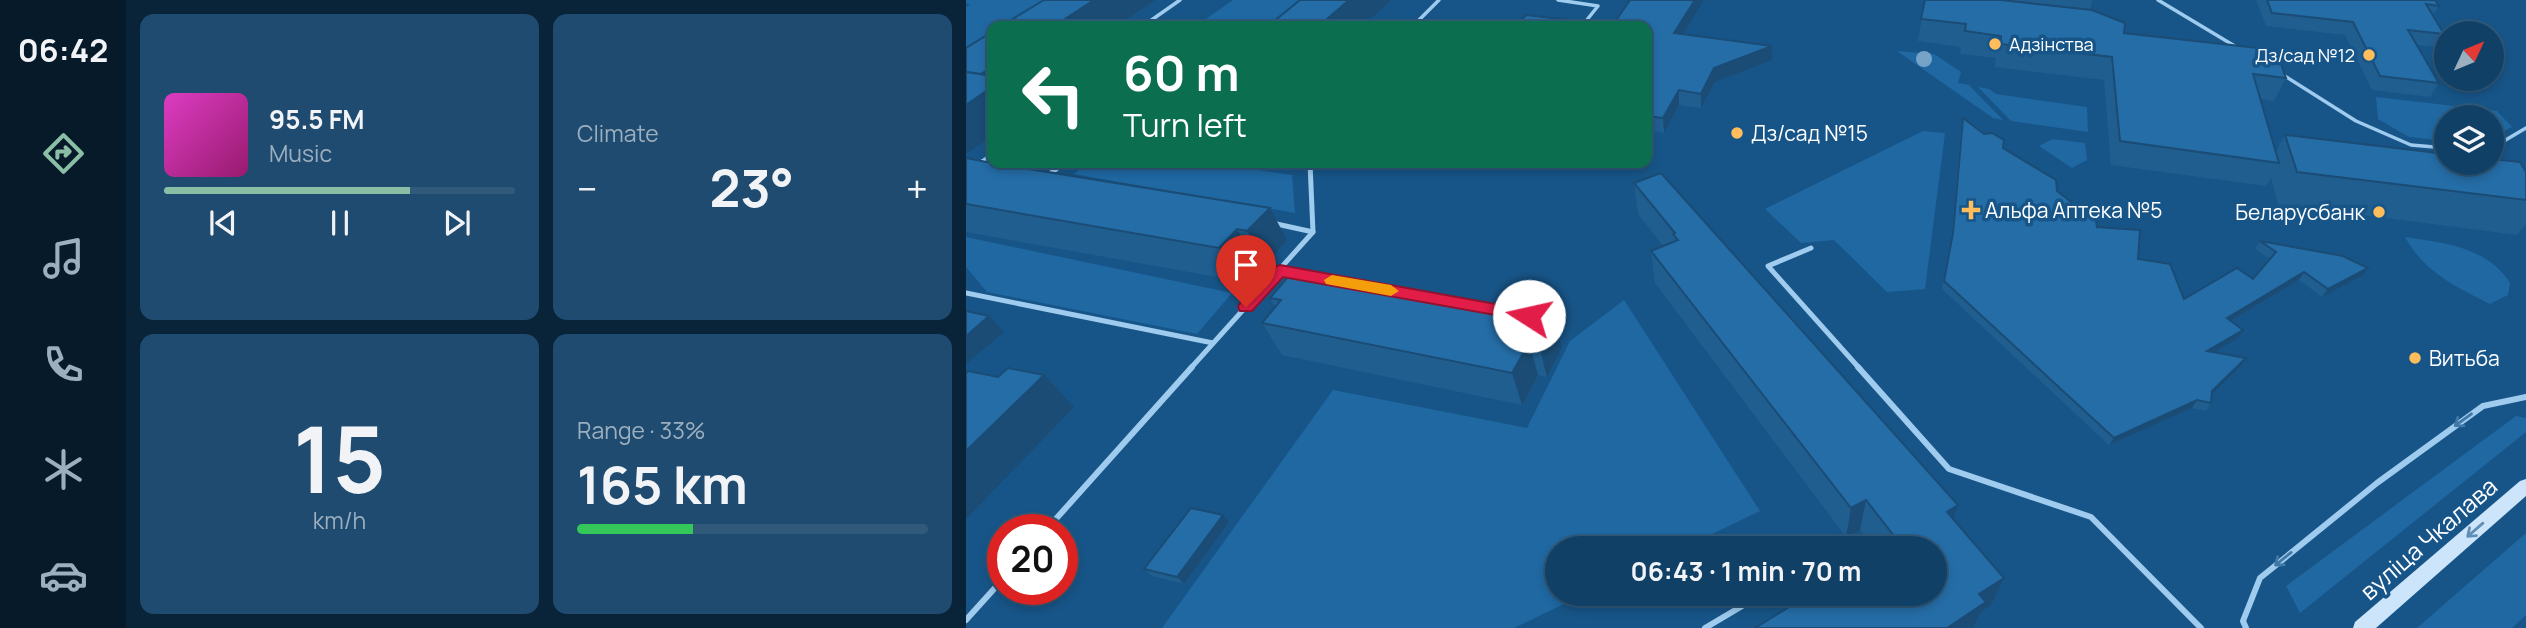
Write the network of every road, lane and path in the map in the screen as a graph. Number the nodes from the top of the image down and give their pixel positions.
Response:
1 (1180, 0) edge
2 (1439, 0) edge
3 (1558, 0) edge
4 (2158, 0) edge
5 (1150, 21) edge
6 (1418, 21) edge
7 (1586, 21) edge
8 (2240, 49) edge
9 (2278, 72) edge
10 (2526, 128) edge
11 (2504, 141) edge
12 (2434, 147) edge
13 (987, 158) edge
14 (1058, 168) edge
15 (1310, 168) edge
16 (966, 173) edge
17 (1054, 181) edge
18 (1263, 222) edge
19 (1313, 232) junction
20 (1811, 248) dead end
21 (1280, 271) junction
22 (1293, 273) edge
23 (1544, 290) dead end
24 (966, 293) edge
25 (1516, 313) edge
26 (1213, 343) junction
27 (2526, 397) edge
28 (2526, 486) edge
29 (1060, 514) edge
30 (987, 597) edge
31 (1742, 606) edge
32 (966, 620) edge
33 (1705, 628) edge
34 (2202, 628) edge
35 (2246, 628) edge
36 (2362, 628) edge

1 - 5 lane
2 - 6 lane
3 - 7 lane
4 - 8 lane
9 - 12 lane
10 - 11 lane
13 - 16 lane
14 - 17 lane
15 - 19 lane
18 - 19 lane
19 - 21 lane
20 - 34 lane
21 - 22 lane
21 - 26 lane
23 - 25 lane
24 - 26 lane
26 - 29 lane
27 -> 35 lane
28 -> 36 main road, вуліца Чкалава
30 - 32 lane
31 - 33 lane

